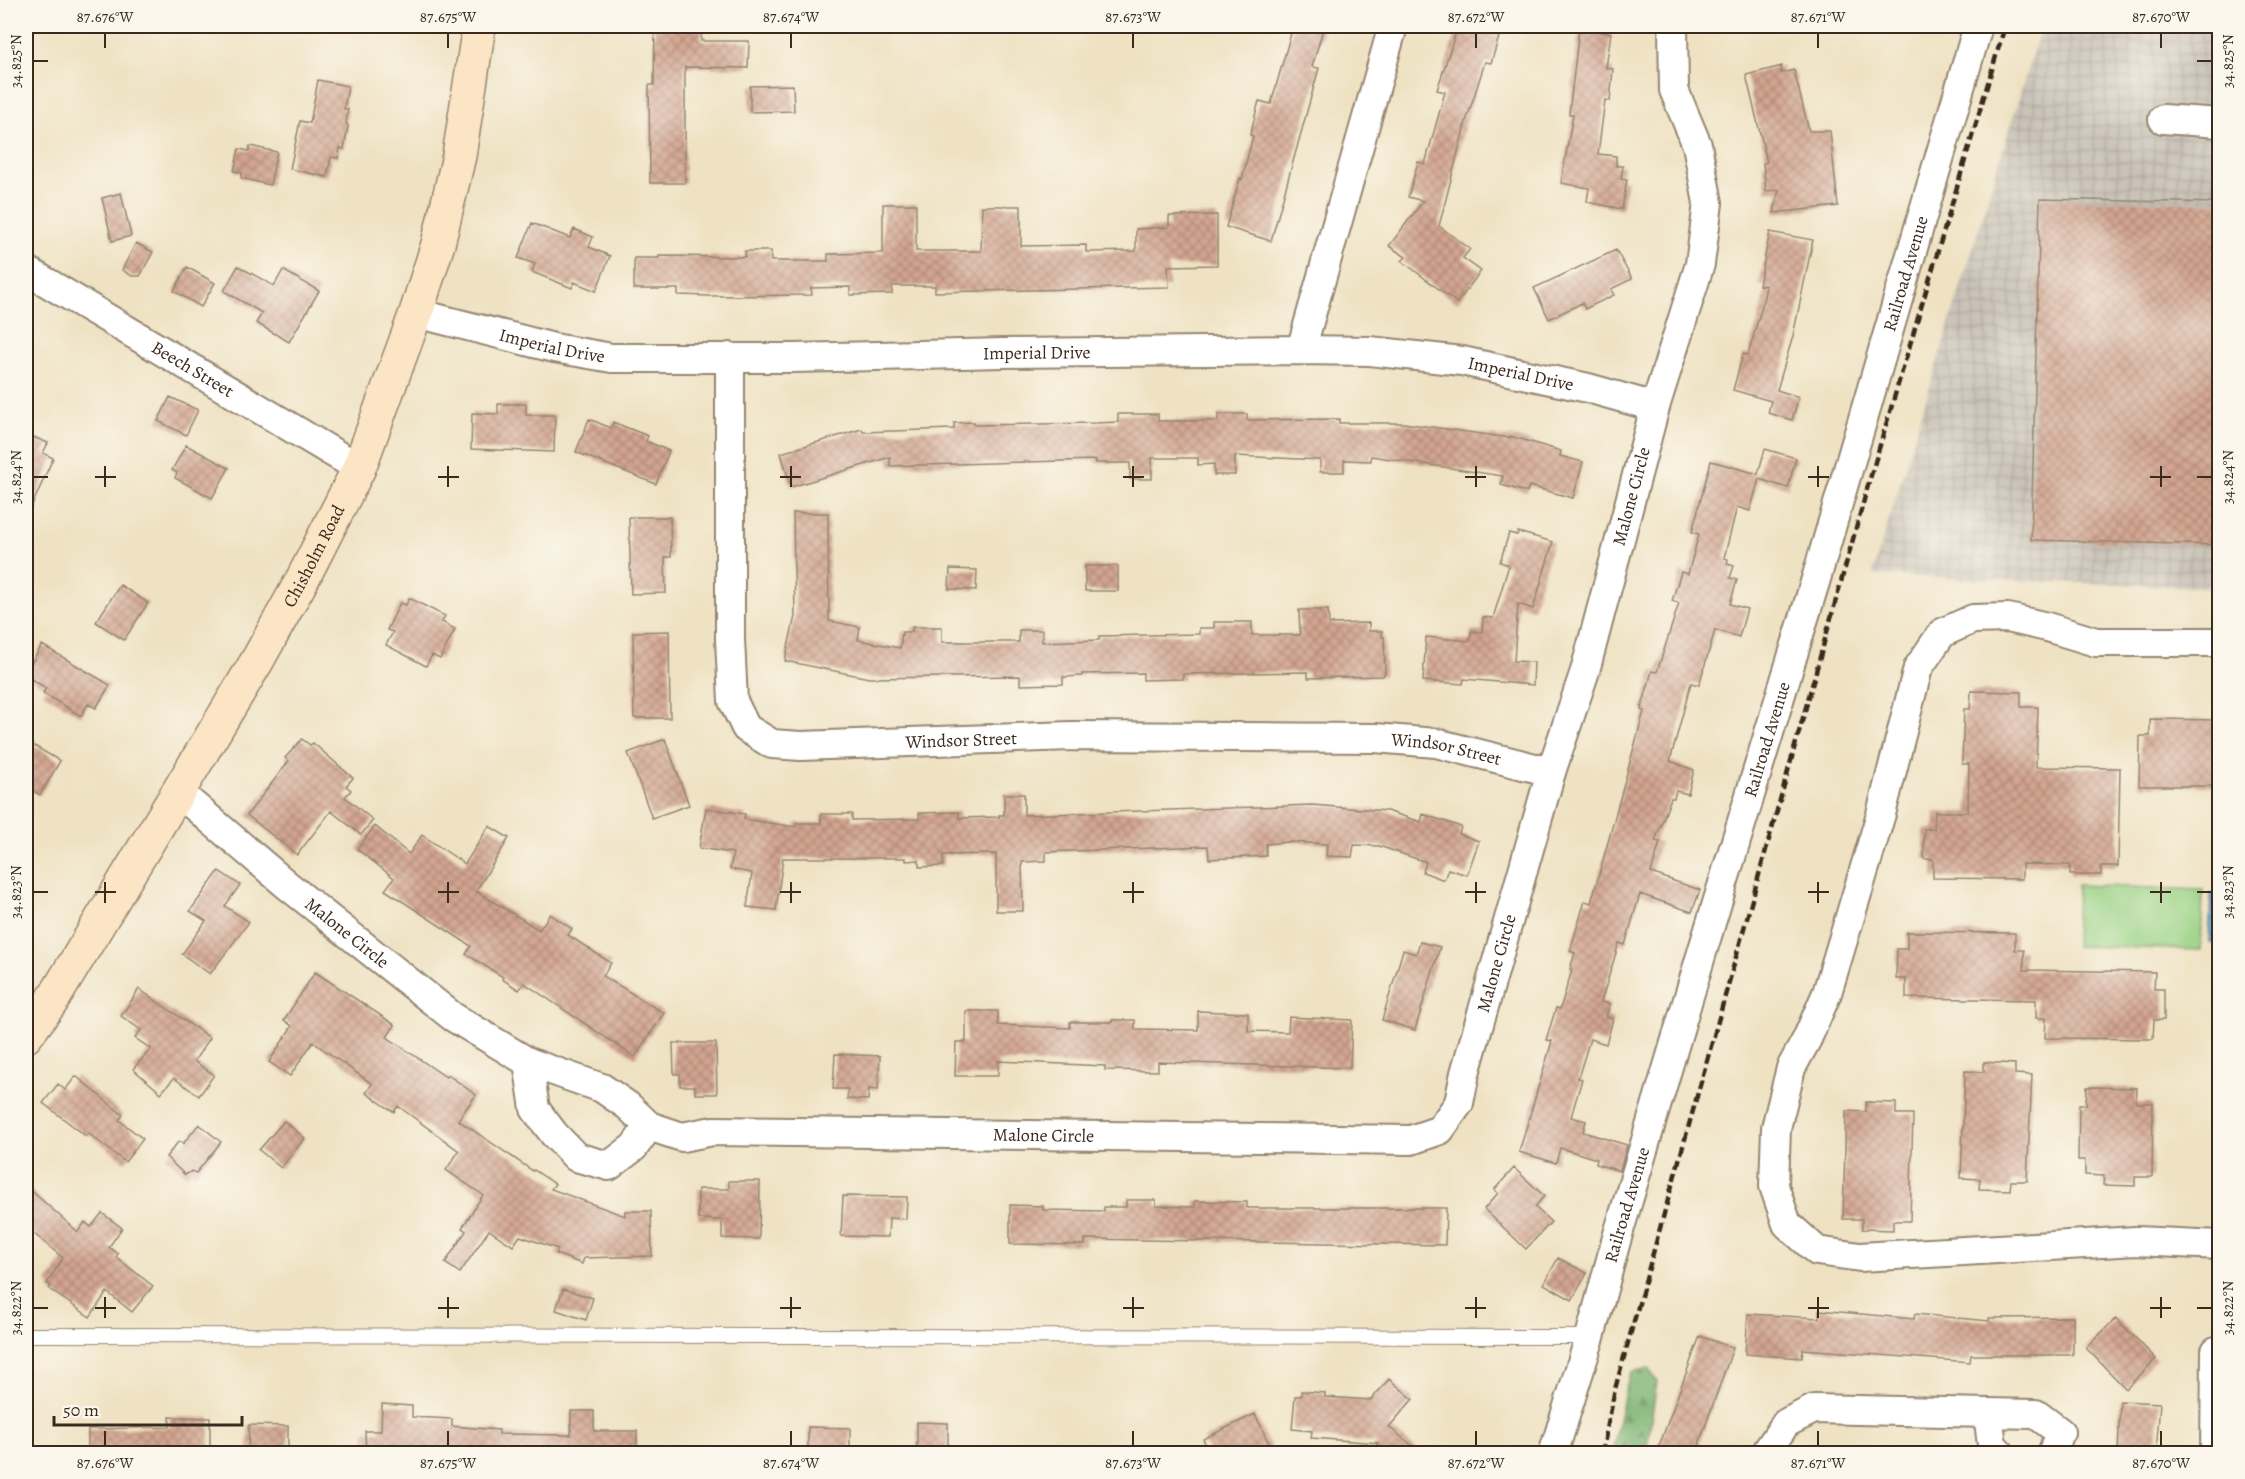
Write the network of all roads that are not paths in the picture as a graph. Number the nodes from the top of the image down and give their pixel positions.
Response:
1 (480, 26) edge
2 (1393, 26) edge
3 (1673, 26) edge
4 (1978, 26) edge
5 (2163, 119) dead end
6 (2220, 123) edge
7 (26, 270) edge
8 (416, 313) junction
9 (1301, 350) junction
10 (730, 357) junction
11 (1655, 407) junction
12 (359, 468) junction
13 (2220, 642) edge
14 (1551, 772) junction
15 (178, 792) junction
16 (26, 1035) edge
17 (528, 1062) junction
18 (649, 1126) junction
19 (2220, 1245) edge
20 (26, 1335) edge
21 (1590, 1337) junction
22 (2216, 1351) dead end
23 (1988, 1413) junction
24 (1553, 1454) edge
25 (1765, 1454) edge
26 (2001, 1454) edge
27 (2052, 1454) edge
28 (2215, 1454) edge

1 - 8 main road, Chisholm Road
2 - 9 street
3 - 11 street, Malone Circle
4 - 21 street, Railroad Avenue
5 - 6 street
7 - 12 street, Beech Street
8 - 10 street, Imperial Drive
8 - 12 main road, Chisholm Road
9 - 10 street, Imperial Drive
9 - 11 street, Imperial Drive
10 - 14 street, Windsor Street
11 - 14 street, Malone Circle
12 - 15 main road, Chisholm Road
13 - 19 street
14 - 18 street, Malone Circle
15 - 16 main road, Chisholm Road
15 - 17 street, Malone Circle
17 - 18 street, Malone Circle
17 - 18 street
20 - 21 lane
21 - 24 street, Railroad Avenue
22 - 28 street
23 - 25 street
23 - 26 street
23 - 27 street

